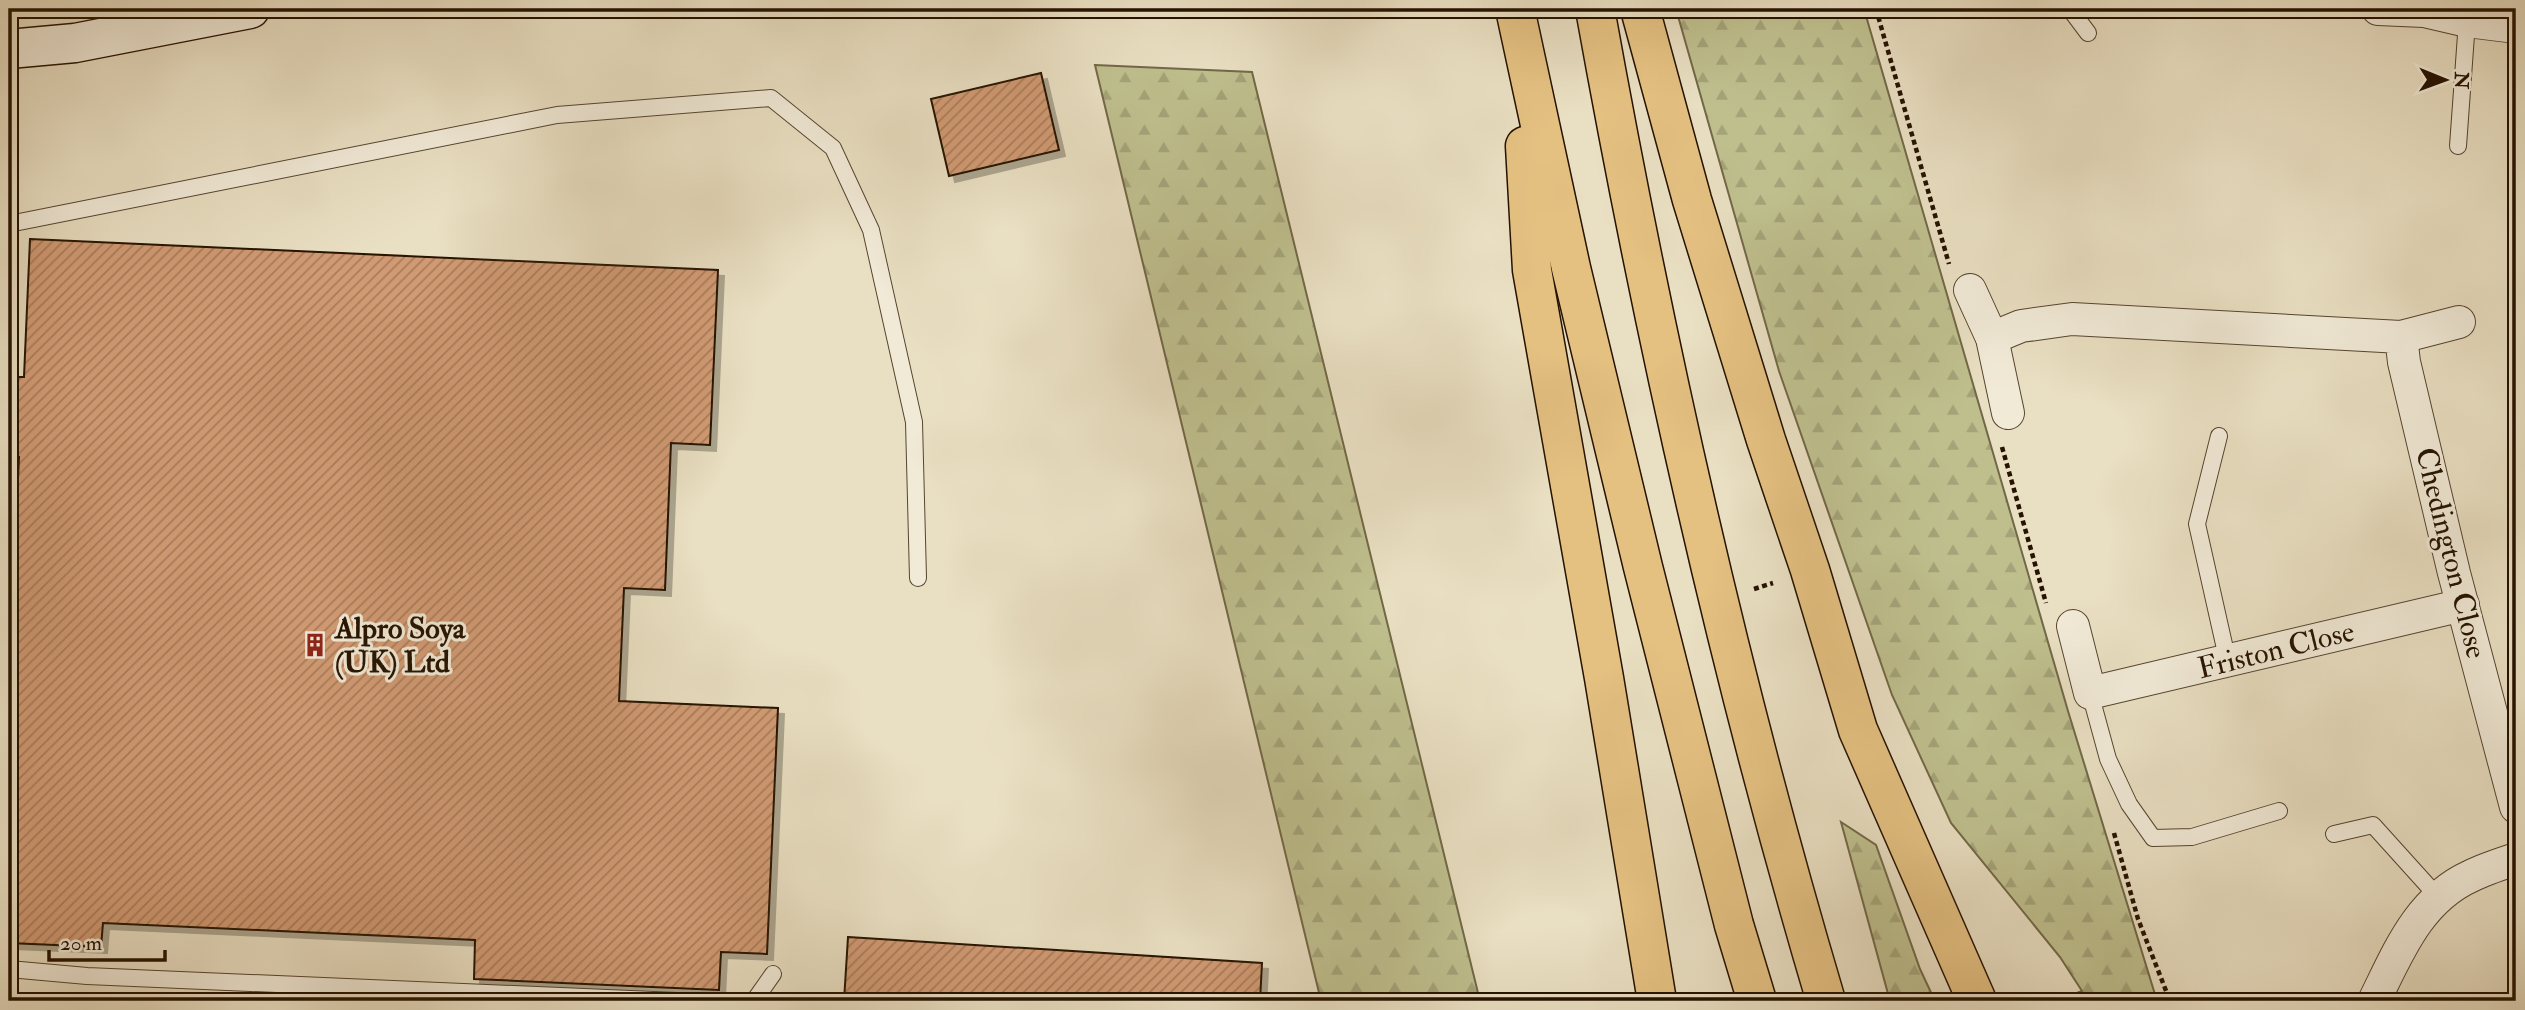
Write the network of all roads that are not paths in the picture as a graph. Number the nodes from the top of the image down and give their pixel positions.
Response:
1 (250, 9) edge
2 (1595, 9) edge
3 (1640, 9) edge
4 (2070, 9) edge
5 (2378, 9) edge
6 (2424, 10) edge
7 (1517, 21) edge
8 (2467, 21) junction
9 (2516, 27) edge
10 (2088, 33) dead end
11 (9, 49) edge
12 (2458, 146) dead end
13 (9, 224) edge
14 (1960, 280) road end
15 (2459, 322) dead end
16 (2402, 337) junction
17 (1992, 338) junction
18 (2004, 428) road end
19 (2219, 436) dead end
20 (918, 578) dead end
21 (2463, 605) junction
22 (2073, 626) dead end
23 (2228, 662) junction
24 (2090, 693) junction
25 (2516, 807) edge
26 (2279, 811) dead end
27 (2334, 834) dead end
28 (2516, 859) edge
29 (2438, 897) junction
30 (9, 969) edge
31 (773, 974) dead end
32 (677, 1001) edge
33 (754, 1001) edge
34 (1657, 1001) edge
35 (1757, 1001) edge
36 (1826, 1001) edge
37 (1977, 1001) edge
38 (2374, 1001) edge

1 - 11 street
2 - 36 highway
3 - 37 highway
4 - 10 lane
5 - 6 street
6 - 8 street
7 - 34 highway
7 - 35 highway
8 - 9 street
8 - 12 lane
13 - 20 lane
14 - 17 street
15 - 16 street
16 - 17 street
16 - 21 street, Chedington Close
17 - 18 street
19 - 23 lane
21 - 23 street, Friston Close
21 - 25 street, Chedington Close
22 - 24 street
23 - 24 street, Friston Close
24 - 26 lane
27 - 29 lane
28 - 29 street
29 - 38 street
30 - 32 lane
31 - 33 lane

